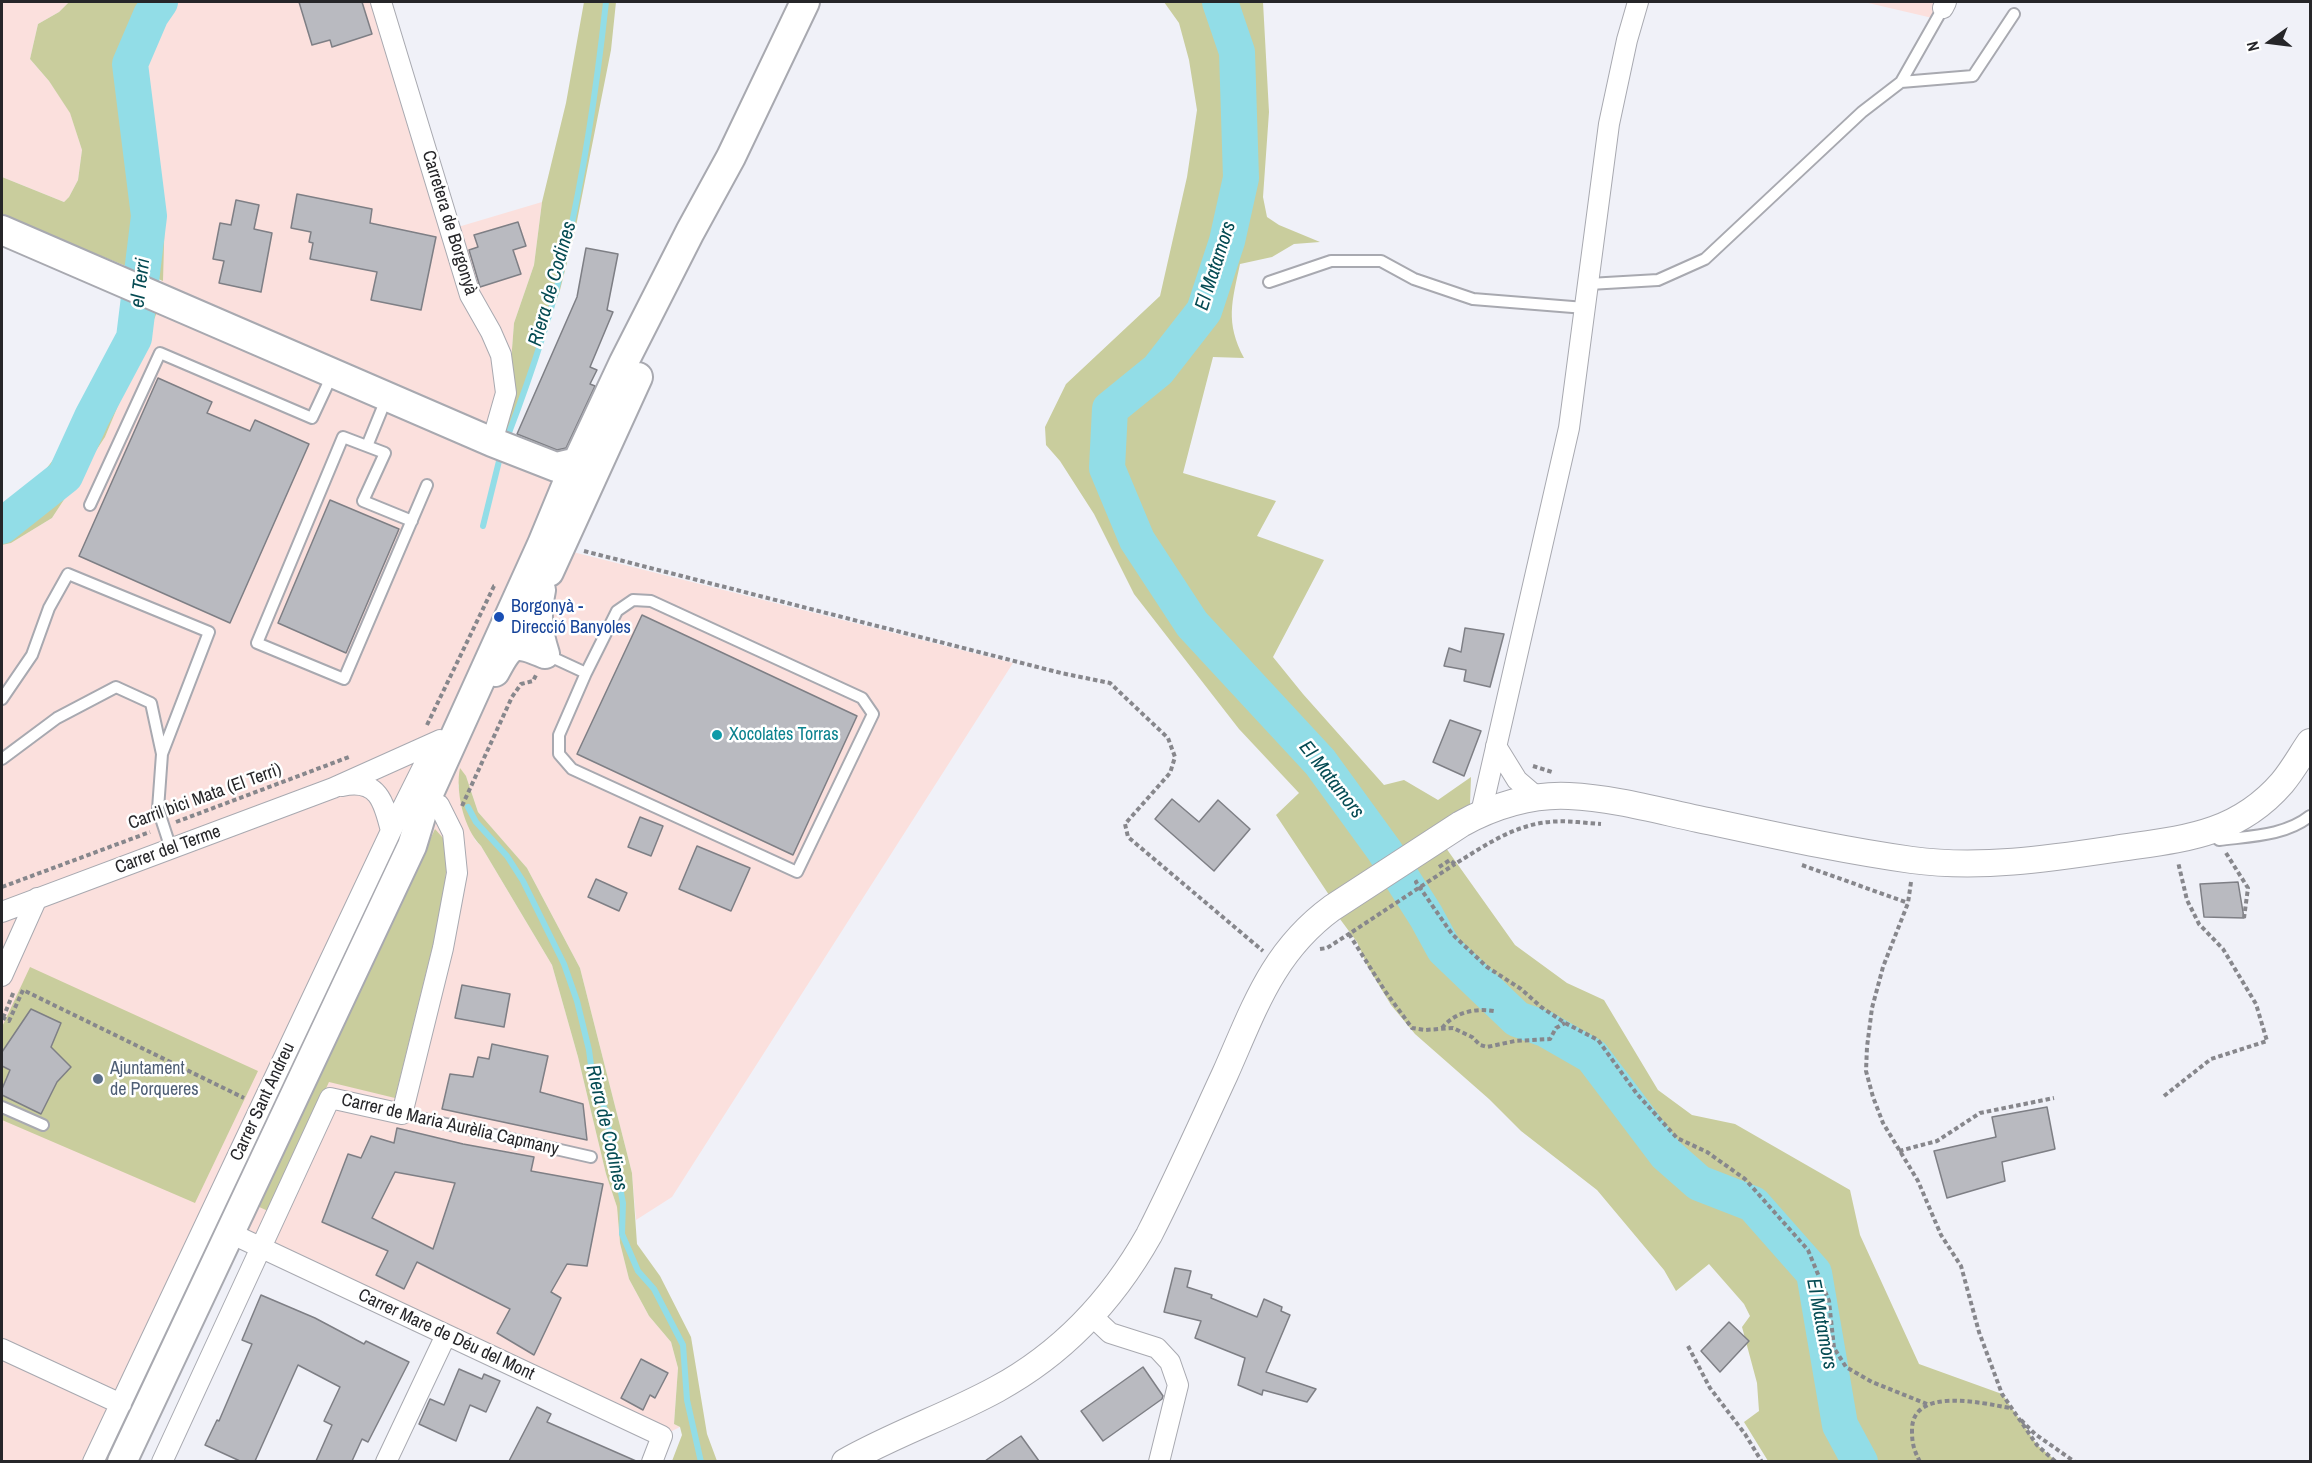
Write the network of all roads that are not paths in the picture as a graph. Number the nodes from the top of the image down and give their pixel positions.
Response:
1 (381, 2) edge
2 (805, 2) edge
3 (1638, 2) edge
4 (1944, 5) edge
5 (2014, 14) dead end
6 (1901, 82) junction
7 (731, 157) junction
8 (2, 230) edge
9 (1269, 282) dead end
10 (1589, 284) junction
11 (1584, 308) junction
12 (655, 340) junction
13 (333, 373) junction
14 (387, 396) junction
15 (492, 442) junction
16 (367, 446) junction
17 (567, 472) junction
18 (427, 485) dead end
19 (90, 505) dead end
20 (412, 521) junction
21 (542, 544) junction
22 (545, 580) junction
23 (526, 645) junction
24 (586, 673) junction
25 (2, 699) edge
26 (459, 728) junction
27 (430, 736) junction
28 (2310, 742) edge
29 (1496, 746) junction
30 (162, 754) junction
31 (2, 759) edge
32 (333, 788) junction
33 (1538, 798) junction
34 (2310, 816) edge
35 (445, 817) junction
36 (1471, 819) junction
37 (2215, 836) junction
38 (401, 838) junction
39 (171, 849) junction
40 (38, 898) junction
41 (2, 912) edge
42 (2, 970) edge
43 (2, 1107) edge
44 (402, 1114) junction
45 (43, 1125) dead end
46 (591, 1156) dead end
47 (230, 1233) junction
48 (261, 1248) junction
49 (1092, 1316) junction
50 (447, 1335) junction
51 (2, 1349) edge
52 (121, 1404) junction
53 (93, 1461) edge
54 (122, 1461) edge
55 (162, 1461) edge
56 (386, 1461) edge
57 (652, 1461) edge
58 (845, 1461) edge
59 (1159, 1461) edge

1 - 15 street, Carretera de Borgonyà
2 - 7 main road
3 - 10 street
4 - 6 lane
5 - 6 lane
6 - 10 lane
7 - 12 main road
7 - 17 main road
8 - 13 main road
9 - 11 lane
10 - 11 street
11 - 29 street
12 - 17 main road
12 - 22 main road
13 - 14 main road
13 - 19 lane
14 - 15 main road
14 - 16 lane
15 - 17 main road
16 - 20 lane
16 - 20 lane
17 - 21 main road
17 - 22 main road
18 - 20 lane
21 - 23 main road
21 - 26 main road
22 - 23 main road
23 - 24 lane
23 - 26 main road
23 - 35 main road
24 - 24 lane
25 - 30 lane
26 - 27 street
26 - 38 main road
27 - 32 street
27 - 38 street, Carrer Sant Andreu
28 - 37 street
29 - 33 street
29 - 36 street
30 - 31 lane
30 - 39 lane
32 - 38 street
32 - 39 street, Carrer del Terme
33 - 36 street
33 - 37 street
34 - 37 lane
35 - 38 main road
35 - 44 street
36 - 49 street
38 - 47 main road
38 - 52 street, Carrer Sant Andreu
39 - 40 street, Carrer del Terme
40 - 41 street, Carrer del Terme
40 - 42 street
43 - 45 lane
44 - 46 lane, Carrer de Maria Aurèlia Capmany
44 - 48 street, Carrer de Maria Aurèlia Capmany
47 - 48 street, Carrer Mare de Déu del Mont
47 - 54 main road
48 - 50 street, Carrer Mare de Déu del Mont
48 - 55 street
49 - 58 street
49 - 59 street
50 - 56 street
50 - 57 street, Carrer Mare de Déu del Mont
51 - 52 street
52 - 53 street, Carrer Sant Andreu

